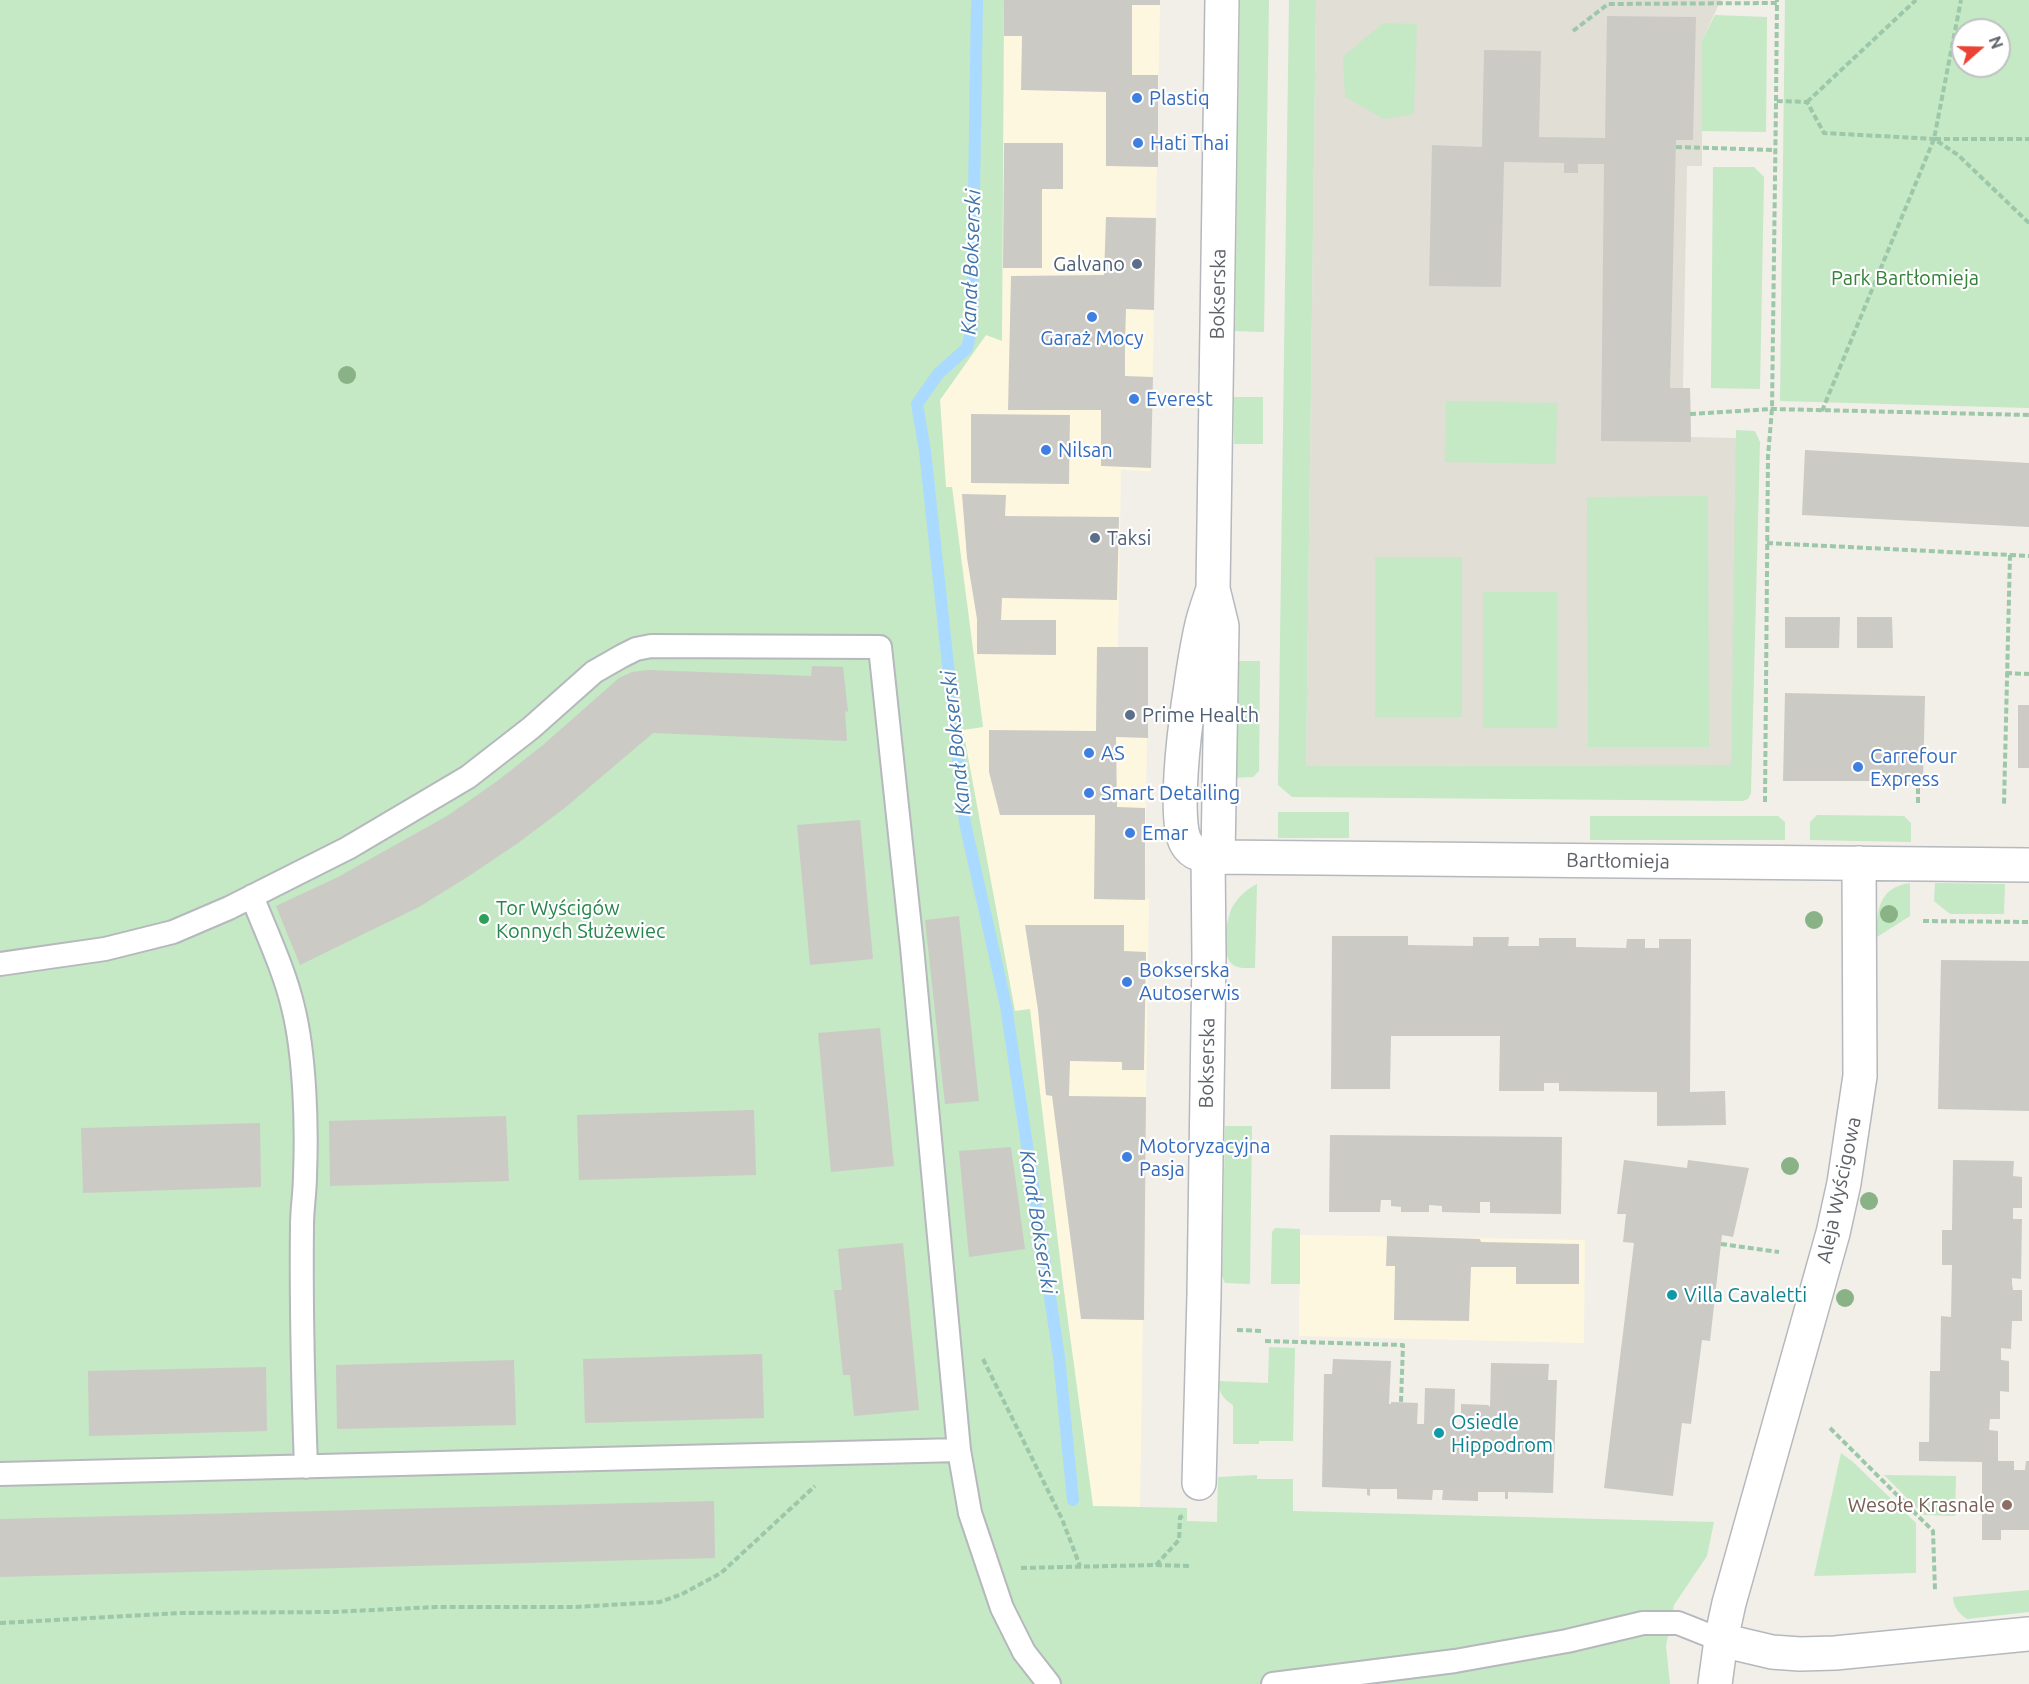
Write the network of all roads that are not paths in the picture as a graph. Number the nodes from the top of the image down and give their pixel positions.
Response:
1 (1222, 0) edge
2 (1213, 856) junction
3 (1859, 863) junction
4 (2029, 865) edge
5 (252, 896) junction
6 (0, 964) edge
7 (959, 1450) junction
8 (306, 1467) junction
9 (0, 1474) edge
10 (1199, 1483) dead end
11 (2029, 1634) edge
12 (1721, 1640) junction
13 (1049, 1684) edge
14 (1273, 1684) edge
15 (1715, 1684) edge

1 - 2 street, Bokserska
2 - 3 street, Bartłomieja
2 - 10 street, Bokserska
3 - 4 street, Bartłomieja
3 - 12 street, Aleja Wyścigowa
5 - 6 lane
5 - 7 lane
5 - 8 lane
7 - 8 lane
7 - 13 lane
8 - 9 lane
11 - 12 street
12 - 14 lane
12 - 15 street, Aleja Wyścigowa

